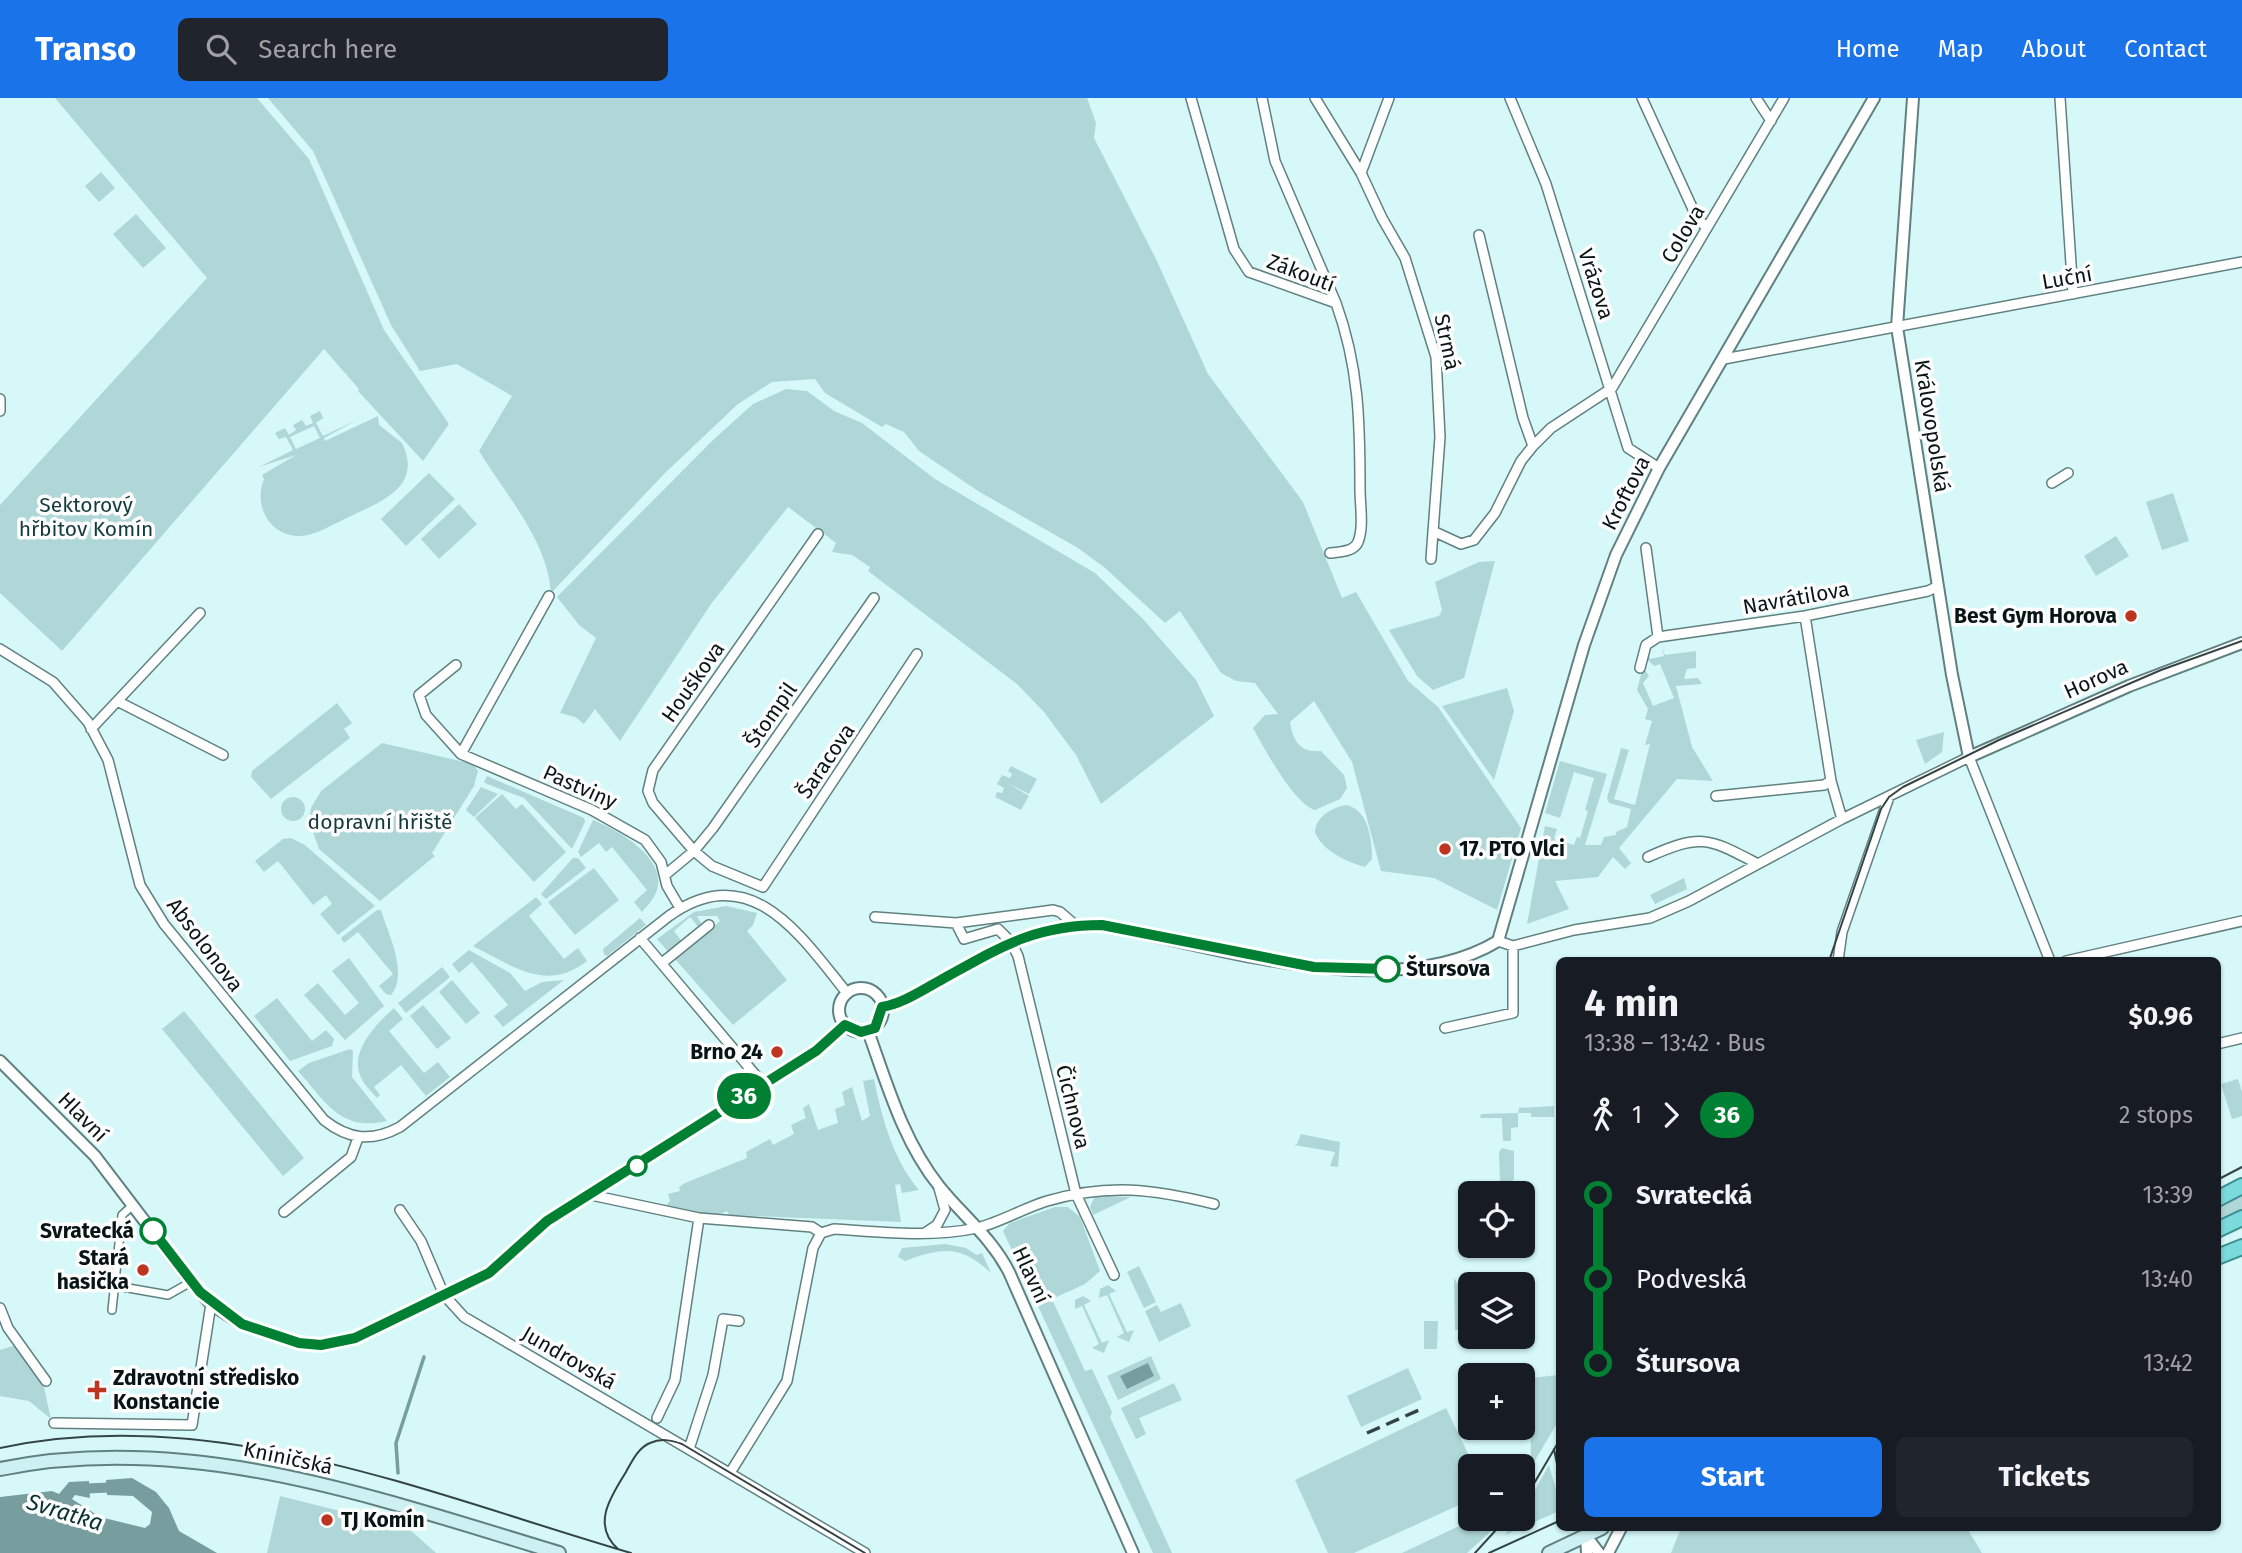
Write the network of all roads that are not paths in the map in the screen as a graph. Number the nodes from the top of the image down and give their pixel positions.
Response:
1 (1191, 98) edge
2 (1262, 98) edge
3 (1315, 98) edge
4 (1389, 98) edge
5 (1510, 98) edge
6 (1642, 98) edge
7 (1756, 98) edge
8 (1784, 98) edge
9 (1874, 98) edge
10 (1913, 98) edge
11 (2060, 98) edge
12 (1771, 121) junction
13 (1361, 173) junction
14 (1707, 228) junction
15 (1479, 235) dead end
16 (2242, 263) edge
17 (2073, 294) junction
18 (1336, 303) junction
19 (1897, 327) junction
20 (1724, 359) junction
21 (1612, 388) junction
22 (0, 400) edge
23 (0, 411) edge
24 (1533, 446) junction
25 (1659, 468) junction
26 (2068, 473) dead end
27 (2052, 483) dead end
28 (1434, 532) junction
29 (818, 534) dead end
30 (1646, 548) dead end
31 (1330, 553) dead end
32 (1432, 559) dead end
33 (1938, 586) junction
34 (549, 597) dead end
35 (874, 598) dead end
36 (200, 613) dead end
37 (1805, 615) junction
38 (1658, 637) junction
39 (2242, 643) edge
40 (0, 649) edge
41 (918, 654) dead end
42 (456, 665) dead end
43 (1640, 668) dead end
44 (118, 702) junction
45 (92, 729) junction
46 (461, 754) junction
47 (223, 755) dead end
48 (1969, 757) junction
49 (1831, 781) junction
50 (1716, 796) dead end
51 (1889, 797) junction
52 (1842, 819) junction
53 (694, 851) junction
54 (1648, 857) dead end
55 (1758, 864) junction
56 (665, 875) junction
57 (680, 908) junction
58 (875, 917) dead end
59 (2242, 920) edge
60 (956, 923) junction
61 (709, 925) dead end
62 (1075, 925) junction
63 (640, 938) junction
64 (1011, 942) junction
65 (1498, 942) junction
66 (1513, 946) junction
67 (1839, 957) edge
68 (2048, 957) edge
69 (2083, 957) edge
70 (662, 963) junction
71 (847, 993) junction
72 (882, 1007) junction
73 (845, 1025) junction
74 (1445, 1028) dead end
75 (869, 1031) junction
76 (2242, 1038) edge
77 (2221, 1043) edge
78 (0, 1061) edge
79 (763, 1084) junction
80 (358, 1138) junction
81 (939, 1186) junction
82 (2242, 1186) edge
83 (1076, 1194) junction
84 (591, 1195) junction
85 (2221, 1197) edge
86 (1214, 1204) dead end
87 (133, 1205) junction
88 (400, 1210) dead end
89 (284, 1212) dead end
90 (699, 1218) junction
91 (2242, 1218) edge
92 (979, 1227) junction
93 (2221, 1228) edge
94 (821, 1233) junction
95 (925, 1233) junction
96 (2242, 1247) edge
97 (2221, 1255) edge
98 (1114, 1275) dead end
99 (191, 1282) junction
100 (117, 1286) junction
101 (444, 1296) junction
102 (211, 1304) junction
103 (0, 1308) edge
104 (112, 1310) dead end
105 (739, 1321) dead end
106 (46, 1381) dead end
107 (657, 1418) dead end
108 (54, 1423) dead end
109 (685, 1447) junction
110 (0, 1469) edge
111 (730, 1473) junction
112 (1595, 1531) edge
113 (1619, 1531) edge
114 (1586, 1535) junction
115 (559, 1553) edge
116 (865, 1553) edge
117 (1133, 1553) edge
118 (1549, 1553) edge
119 (1587, 1553) edge
120 (1599, 1553) edge
121 (1608, 1553) edge

1 - 18 street, Zákoutí
2 - 18 street
3 - 13 street, Strmá
4 - 13 street
5 - 21 street, Vrázova
6 - 14 street
7 - 12 street
8 - 12 street, Colova
9 - 20 street, Kroftova
10 - 19 street, Královopolská
11 - 17 street
12 - 14 street, Colova
13 - 28 street, Strmá
14 - 21 street, Colova
15 - 24 street
16 - 17 street, Luční
17 - 19 street, Luční
18 - 31 street, Zákoutí
19 - 20 street, Luční
19 - 33 street, Královopolská
20 - 25 street, Kroftova
21 - 24 street
21 - 25 street, Vrázova
22 - 23 street
24 - 28 street
25 - 65 street, Kroftova
26 - 27 street
28 - 32 street, Strmá
29 - 53 street, Houškova
30 - 38 street
33 - 37 street, Navrátilova
33 - 48 street, Královopolská
34 - 46 street
35 - 53 street, Štompil
36 - 44 street
37 - 38 street, Navrátilova
37 - 49 street
38 - 43 street
39 - 48 street, Horova
40 - 45 street, Absolonova
41 - 53 street, Šaracova
42 - 46 street, Pastviny
44 - 45 street
44 - 47 street
45 - 80 street, Absolonova
46 - 56 street, Pastviny
48 - 51 street
48 - 68 street
49 - 50 street
49 - 52 street
51 - 52 street
51 - 67 street
52 - 55 street
53 - 56 street
54 - 55 street
55 - 66 street
56 - 57 street, Pastviny
57 - 63 street
57 - 71 street
58 - 60 street
59 - 69 street
60 - 62 street
60 - 64 street
61 - 70 street
62 - 64 street
62 - 65 street
63 - 70 street
63 - 80 street
64 - 72 street
64 - 83 street, Čichnova
65 - 66 street
66 - 74 street
70 - 79 street
71 - 72 street
71 - 73 street
72 - 75 street
73 - 75 street
73 - 79 street, Hlavní
75 - 81 street, Hlavní
76 - 77 street
78 - 87 street, Hlavní
79 - 84 street, Hlavní
80 - 89 street
81 - 92 street, Hlavní
81 - 95 street
82 - 85 highway
83 - 86 street
83 - 92 street
83 - 98 street, Čichnova
84 - 90 street
84 - 101 street, Hlavní
87 - 99 street, Hlavní
87 - 100 street
88 - 101 street
90 - 94 street
90 - 107 street
91 - 93 highway
92 - 95 street
92 - 117 street, Hlavní
94 - 95 street
94 - 111 street
96 - 97 highway
99 - 100 street
99 - 102 street, Hlavní
100 - 104 street
101 - 102 street, Hlavní
101 - 109 street, Jundrovská
102 - 108 street
103 - 106 street
105 - 109 street
109 - 111 street, Jundrovská
110 - 115 main road, Kníničská
111 - 116 street, Jundrovská
112 - 114 main road
113 - 121 street
114 - 118 main road
114 - 119 street
114 - 120 street

